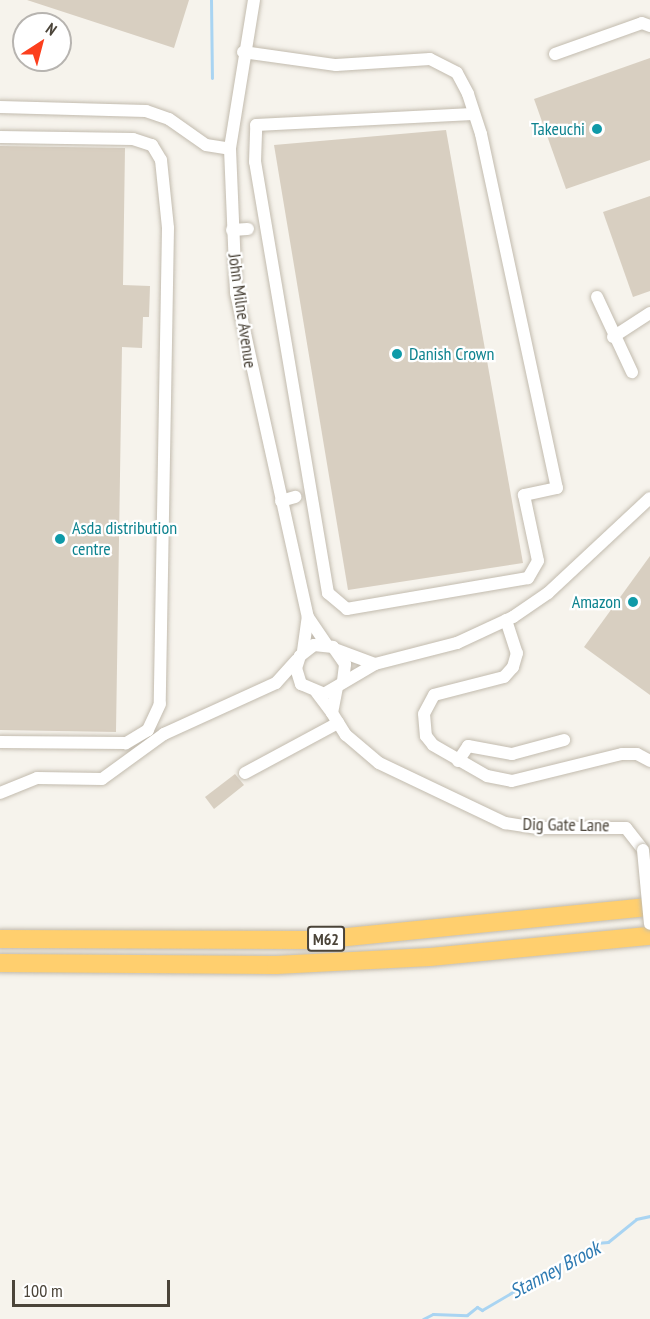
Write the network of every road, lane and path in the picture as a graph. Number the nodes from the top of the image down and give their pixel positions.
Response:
1 (254, 0) edge
2 (650, 26) edge
3 (243, 52) junction
4 (555, 54) dead end
5 (0, 107) edge
6 (473, 114) junction
7 (0, 136) edge
8 (230, 149) junction
9 (248, 229) dead end
10 (232, 230) junction
11 (597, 297) dead end
12 (650, 312) edge
13 (613, 337) junction
14 (632, 372) dead end
15 (295, 497) dead end
16 (650, 498) edge
17 (281, 501) junction
18 (308, 617) junction
19 (506, 620) junction
20 (332, 647) junction
21 (300, 656) junction
22 (375, 664) junction
23 (276, 683) junction
24 (340, 684) junction
25 (312, 692) junction
26 (335, 718) junction
27 (564, 740) dead end
28 (0, 742) edge
29 (458, 761) junction
30 (650, 761) edge
31 (245, 772) dead end
32 (0, 793) edge
33 (650, 907) edge
34 (650, 924) edge
35 (650, 936) edge
36 (0, 939) edge
37 (0, 963) edge

1 - 3 street, John Milne Avenue
2 - 4 street
3 - 6 street
3 - 8 street, John Milne Avenue
5 - 8 street
6 - 6 street
7 - 28 street
8 - 10 street, John Milne Avenue
9 - 10 street
10 - 17 street, John Milne Avenue
11 - 13 street
12 - 13 street
13 - 14 street
15 - 17 street
16 - 19 street
17 - 18 street, John Milne Avenue
18 - 20 street, John Milne Avenue
18 - 21 street, John Milne Avenue
19 - 22 street
19 - 29 street
20 - 21 street
20 - 22 street
20 - 24 street
21 - 23 street
21 - 25 street
22 - 24 street
23 - 25 street
23 - 32 street
24 - 25 street
24 - 26 street
25 - 26 street, Dig Gate Lane
26 - 31 street
26 - 34 street, Dig Gate Lane, bridge
27 - 29 street
29 - 30 street
33 - 36 highway, M62
35 - 37 highway, M62

